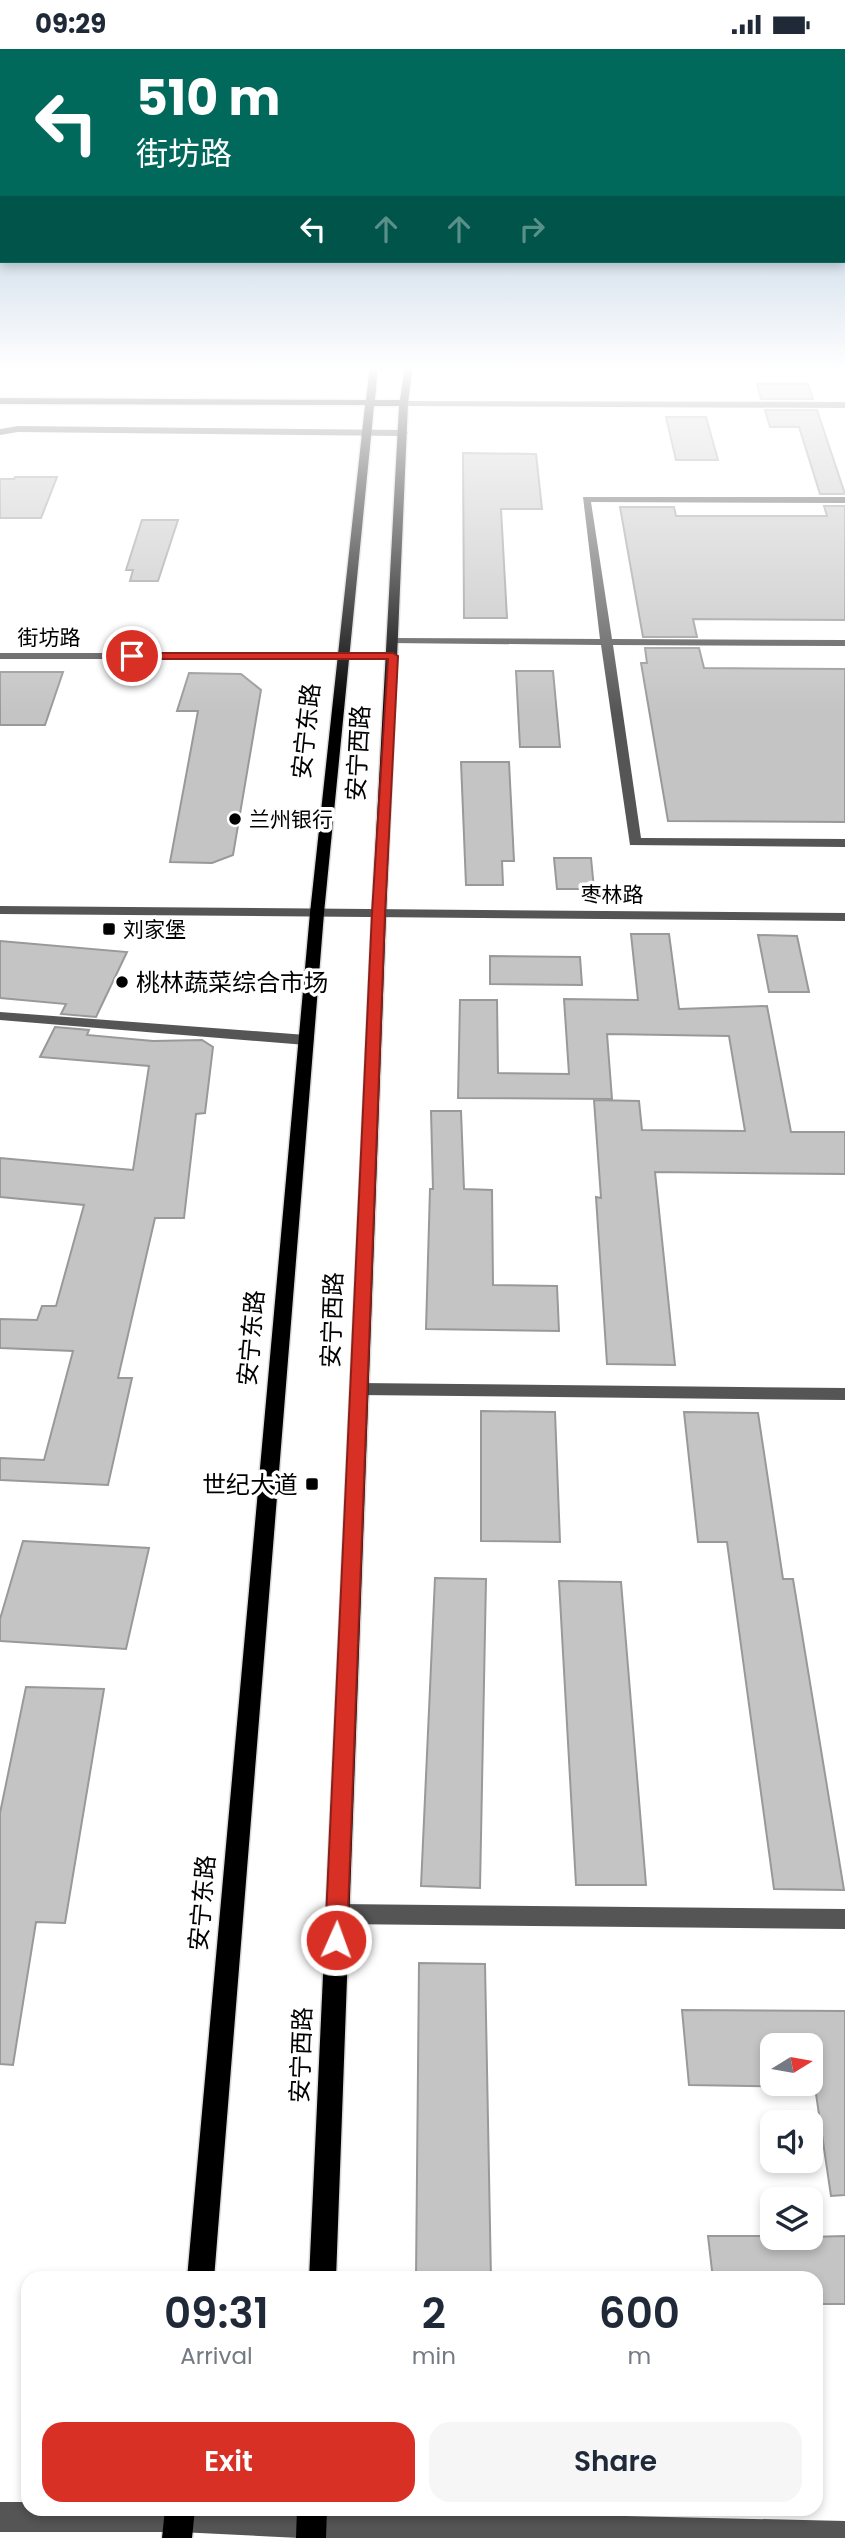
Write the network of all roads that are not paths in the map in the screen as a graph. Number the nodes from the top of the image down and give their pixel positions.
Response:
1 (361, 481) edge
2 (401, 481) edge
3 (845, 501) edge
4 (393, 641) junction
5 (606, 642) junction
6 (845, 643) edge
7 (0, 656) edge
8 (344, 656) junction
9 (393, 656) junction
10 (845, 843) edge
11 (0, 910) edge
12 (317, 913) junction
13 (379, 913) junction
14 (845, 917) edge
15 (0, 1016) edge
16 (306, 1039) junction
17 (359, 1389) junction
18 (845, 1394) edge
19 (337, 1914) junction
20 (845, 1919) edge
21 (201, 2271) edge
22 (322, 2271) edge
23 (0, 2517) edge
24 (179, 2522) edge
25 (312, 2524) edge
26 (845, 2536) edge

1 - 8 main road, 安宁东路
2 - 4 main road, 安宁西路
3 - 5 street
4 - 5 street
4 - 9 main road, 安宁西路
5 - 6 street
5 - 10 street
7 - 8 street, 街坊路
8 - 9 street, 街坊路
8 - 12 main road, 安宁东路
9 - 13 main road, 安宁西路
11 - 12 street, 枣林路
12 - 13 street, 枣林路
12 - 16 main road, 安宁东路
13 - 14 street, 枣林路
13 - 17 main road, 安宁西路
15 - 16 street
16 - 21 main road, 安宁东路
17 - 18 street
17 - 19 main road, 安宁西路
19 - 20 street
19 - 22 main road, 安宁西路
23 - 24 street
24 - 25 street
25 - 26 street

